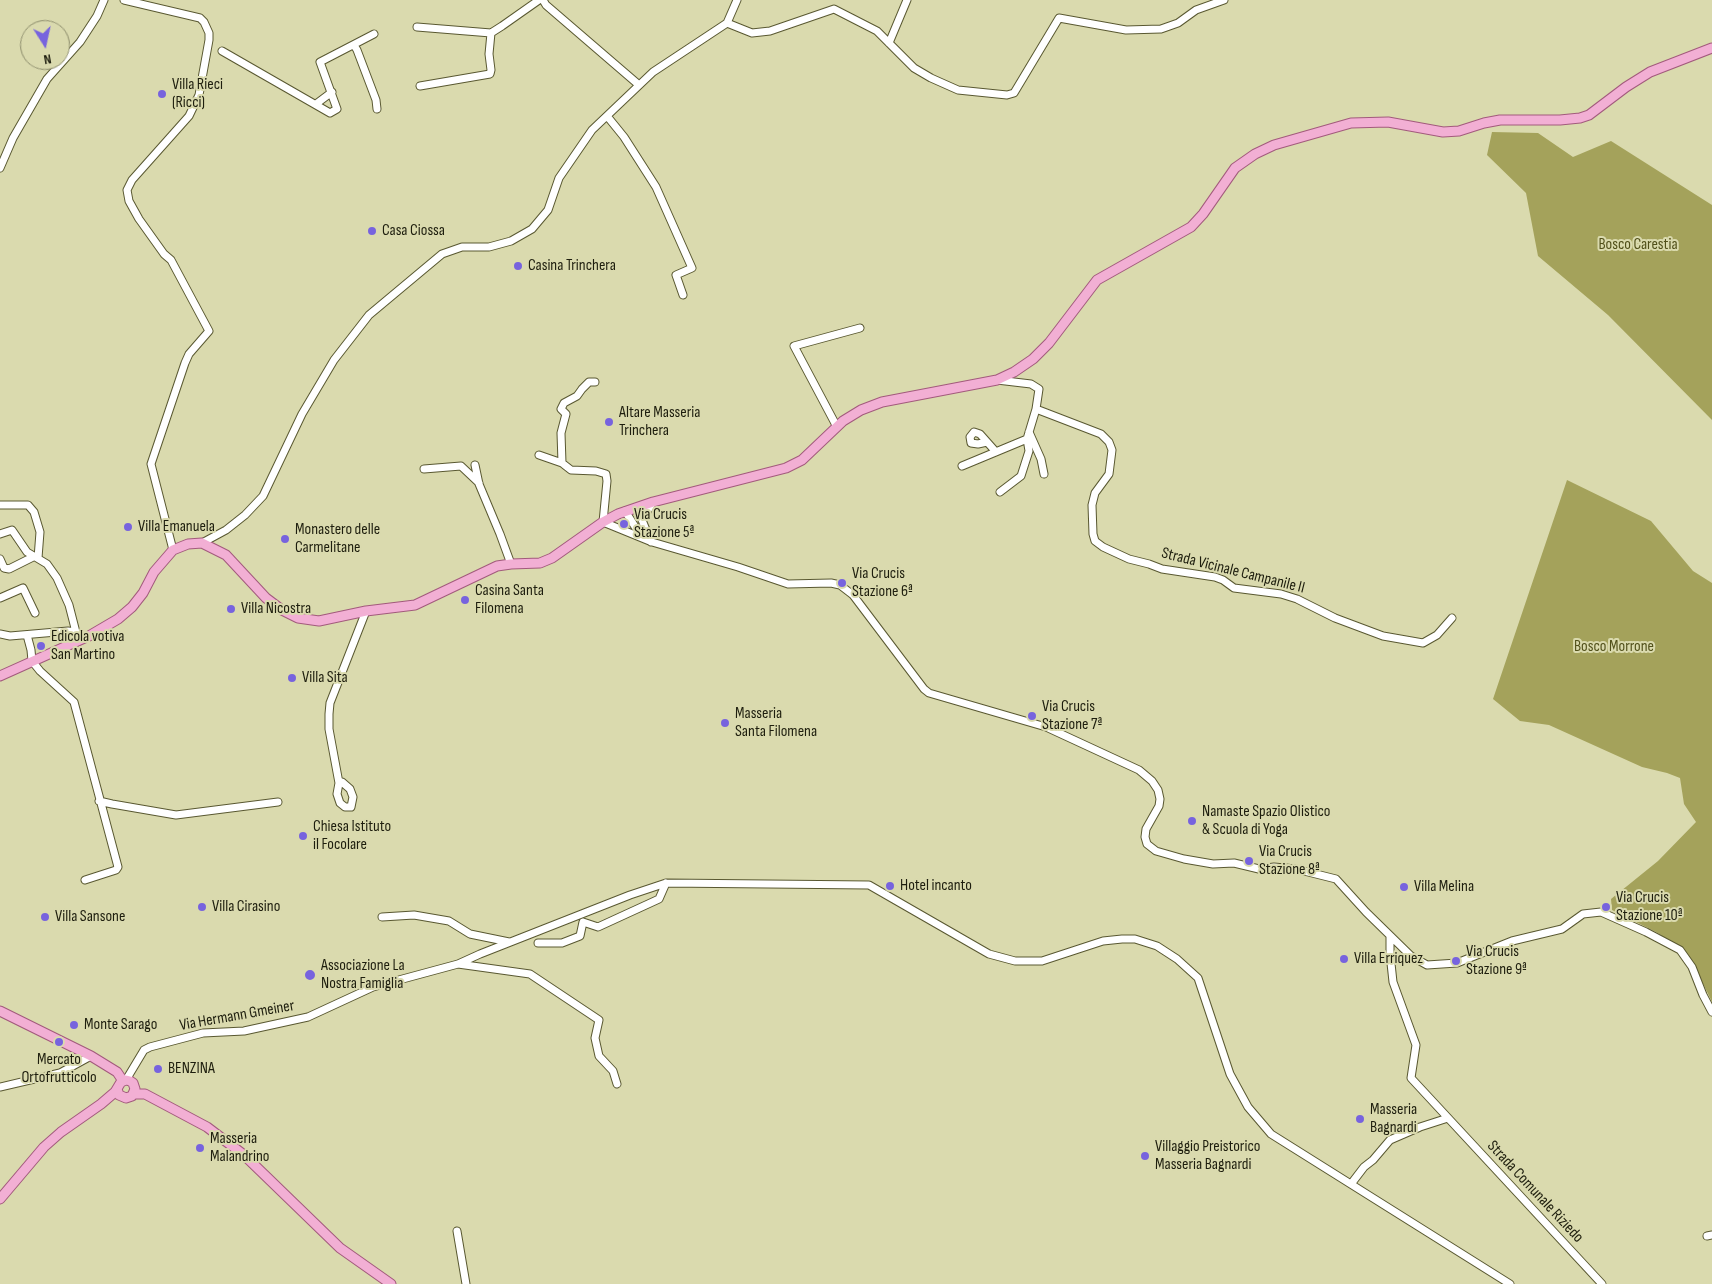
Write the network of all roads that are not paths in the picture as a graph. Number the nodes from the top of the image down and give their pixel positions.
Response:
1 (104, 0) edge
2 (124, 0) edge
3 (539, 0) edge
4 (543, 0) edge
5 (737, 0) edge
6 (907, 0) edge
7 (1224, 0) edge
8 (727, 23) junction
9 (417, 27) dead end
10 (491, 32) junction
11 (374, 34) dead end
12 (890, 43) junction
13 (354, 45) junction
14 (1712, 48) edge
15 (222, 51) dead end
16 (639, 85) junction
17 (420, 86) dead end
18 (332, 92) junction
19 (316, 104) junction
20 (377, 109) dead end
21 (607, 116) junction
22 (0, 168) edge
23 (683, 295) dead end
24 (860, 328) dead end
25 (997, 380) junction
26 (595, 382) dead end
27 (1036, 409) junction
28 (837, 427) junction
29 (1028, 436) junction
30 (986, 442) dead end
31 (996, 452) junction
32 (539, 455) dead end
33 (562, 463) junction
34 (475, 465) dead end
35 (962, 466) dead end
36 (424, 469) dead end
37 (1044, 474) dead end
38 (479, 484) junction
39 (1000, 492) dead end
40 (654, 502) junction
41 (0, 505) edge
42 (635, 508) junction
43 (625, 511) junction
44 (642, 520) junction
45 (603, 522) junction
46 (0, 534) edge
47 (641, 537) junction
48 (652, 542) junction
49 (202, 543) junction
50 (173, 550) junction
51 (36, 557) junction
52 (0, 558) edge
53 (511, 564) junction
54 (0, 598) edge
55 (35, 612) dead end
56 (366, 612) junction
57 (1452, 618) dead end
58 (0, 634) edge
59 (27, 635) junction
60 (77, 636) junction
61 (32, 661) junction
62 (0, 676) edge
63 (339, 783) dead end
64 (100, 801) junction
65 (278, 802) dead end
66 (85, 880) dead end
67 (666, 883) junction
68 (382, 918) dead end
69 (1390, 936) junction
70 (509, 942) junction
71 (538, 943) dead end
72 (458, 964) junction
73 (0, 1011) edge
74 (1712, 1012) edge
75 (91, 1056) junction
76 (617, 1084) dead end
77 (126, 1085) junction
78 (0, 1087) edge
79 (101, 1104) junction
80 (1448, 1118) junction
81 (1351, 1184) junction
82 (0, 1199) edge
83 (457, 1231) dead end
84 (391, 1284) edge
85 (466, 1284) edge
86 (1510, 1284) edge
87 (1602, 1284) edge

1 - 22 street
2 - 50 street
3 - 10 street
4 - 16 street
5 - 8 street
6 - 12 street
7 - 12 street
8 - 12 street
8 - 16 street
9 - 10 street
10 - 17 street
11 - 13 street
13 - 18 street
13 - 20 street
14 - 25 main road
15 - 19 street
16 - 21 street
18 - 19 street
18 - 19 street
21 - 23 street
21 - 49 street
24 - 28 street
25 - 27 street
25 - 28 main road
26 - 33 street
27 - 29 street
27 - 57 street, Strada Vicinale Campanile II
28 - 40 main road
29 - 31 street
29 - 37 street
29 - 39 street
30 - 31 street
31 - 35 street
32 - 33 street
33 - 45 street
34 - 38 street
36 - 38 street
38 - 53 street
40 - 42 main road
40 - 44 street
41 - 51 street
42 - 43 main road
42 - 44 street
43 - 45 main road
43 - 47 street
44 - 48 street
45 - 47 street
45 - 53 main road
46 - 51 street
47 - 48 street
48 - 69 street
49 - 50 main road
49 - 56 main road
50 - 60 main road
51 - 52 street
51 - 60 street
53 - 56 main road
54 - 55 street
56 - 63 street
58 - 59 street
59 - 60 street
59 - 61 street
60 - 61 main road
61 - 62 main road
61 - 64 street
64 - 65 street
64 - 66 street
67 - 70 street, Via Hermann Gmeiner
67 - 71 street
67 - 81 street, Via Hermann Gmeiner
68 - 70 street
69 - 74 street
69 - 80 street, Strada Comunale Riziedo
70 - 72 street, Via Hermann Gmeiner
72 - 76 street
72 - 77 street, Via Hermann Gmeiner
73 - 75 main road
75 - 77 main road
75 - 78 street
77 - 79 main road
77 - 79 main road
77 - 84 main road
79 - 82 main road
80 - 81 street
80 - 87 street, Strada Comunale Riziedo
81 - 86 street, Via Hermann Gmeiner
83 - 85 street

